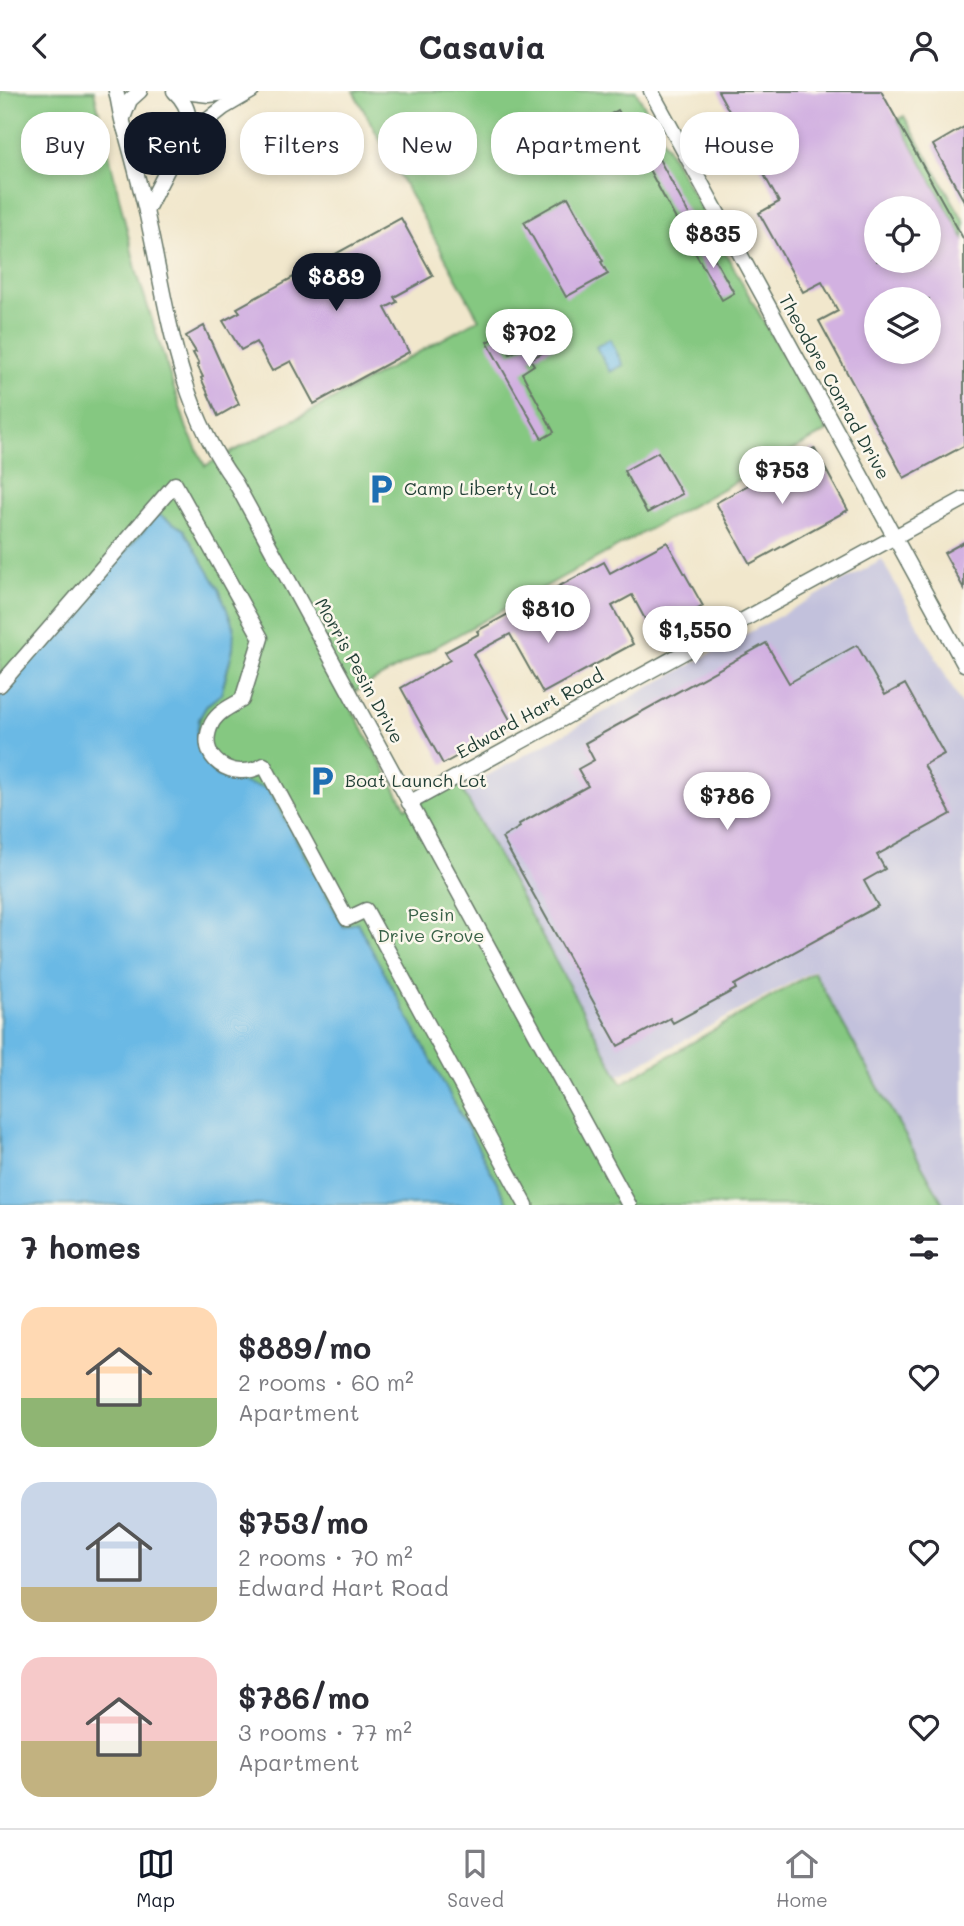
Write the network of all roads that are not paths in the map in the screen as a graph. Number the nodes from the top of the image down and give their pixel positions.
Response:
1 (116, 91) edge
2 (140, 91) edge
3 (174, 91) edge
4 (244, 91) edge
5 (252, 91) edge
6 (651, 91) edge
7 (189, 112) edge
8 (218, 112) edge
9 (123, 122) junction
10 (165, 175) edge
11 (146, 211) junction
12 (964, 499) edge
13 (895, 537) junction
14 (964, 664) edge
15 (0, 685) edge
16 (409, 803) junction
17 (526, 1205) edge
18 (629, 1205) edge

1 - 9 street, Morris Pesin Drive
2 - 9 street
3 - 4 street
3 - 7 street
5 - 8 street
6 - 13 street, Theodore Conrad Drive
9 - 11 street, Morris Pesin Drive
10 - 11 street
11 - 16 street, Morris Pesin Drive
12 - 13 street, Edward Hart Road
13 - 14 street, Theodore Conrad Drive
13 - 16 street, Edward Hart Road
15 - 17 street
16 - 18 street, Morris Pesin Drive

